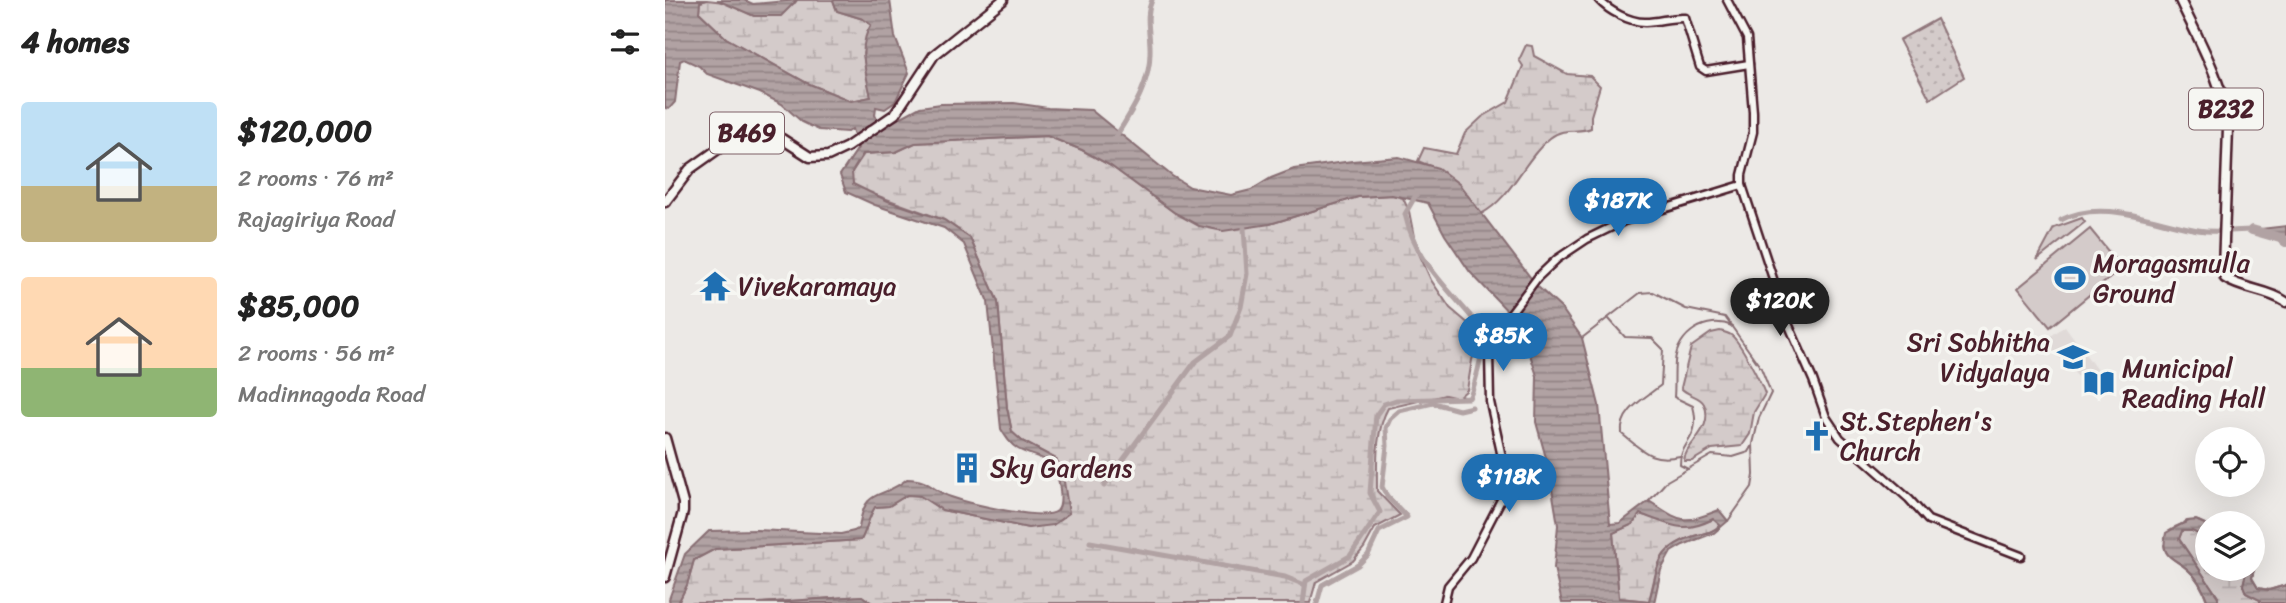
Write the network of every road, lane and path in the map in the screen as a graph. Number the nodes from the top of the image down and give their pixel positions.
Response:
1 (1003, 0) edge
2 (1598, 0) edge
3 (1727, 0) edge
4 (2180, 0) edge
5 (1749, 64) junction
6 (1742, 185) junction
7 (665, 202) edge
8 (2286, 302) edge
9 (665, 439) edge
10 (2021, 556) dead end
11 (665, 577) edge
12 (1444, 603) edge

1 - 7 main road, B469
2 - 5 street
3 - 5 street
4 - 8 main road, B232
5 - 6 street
6 - 10 street
6 - 12 street
9 - 11 main road

